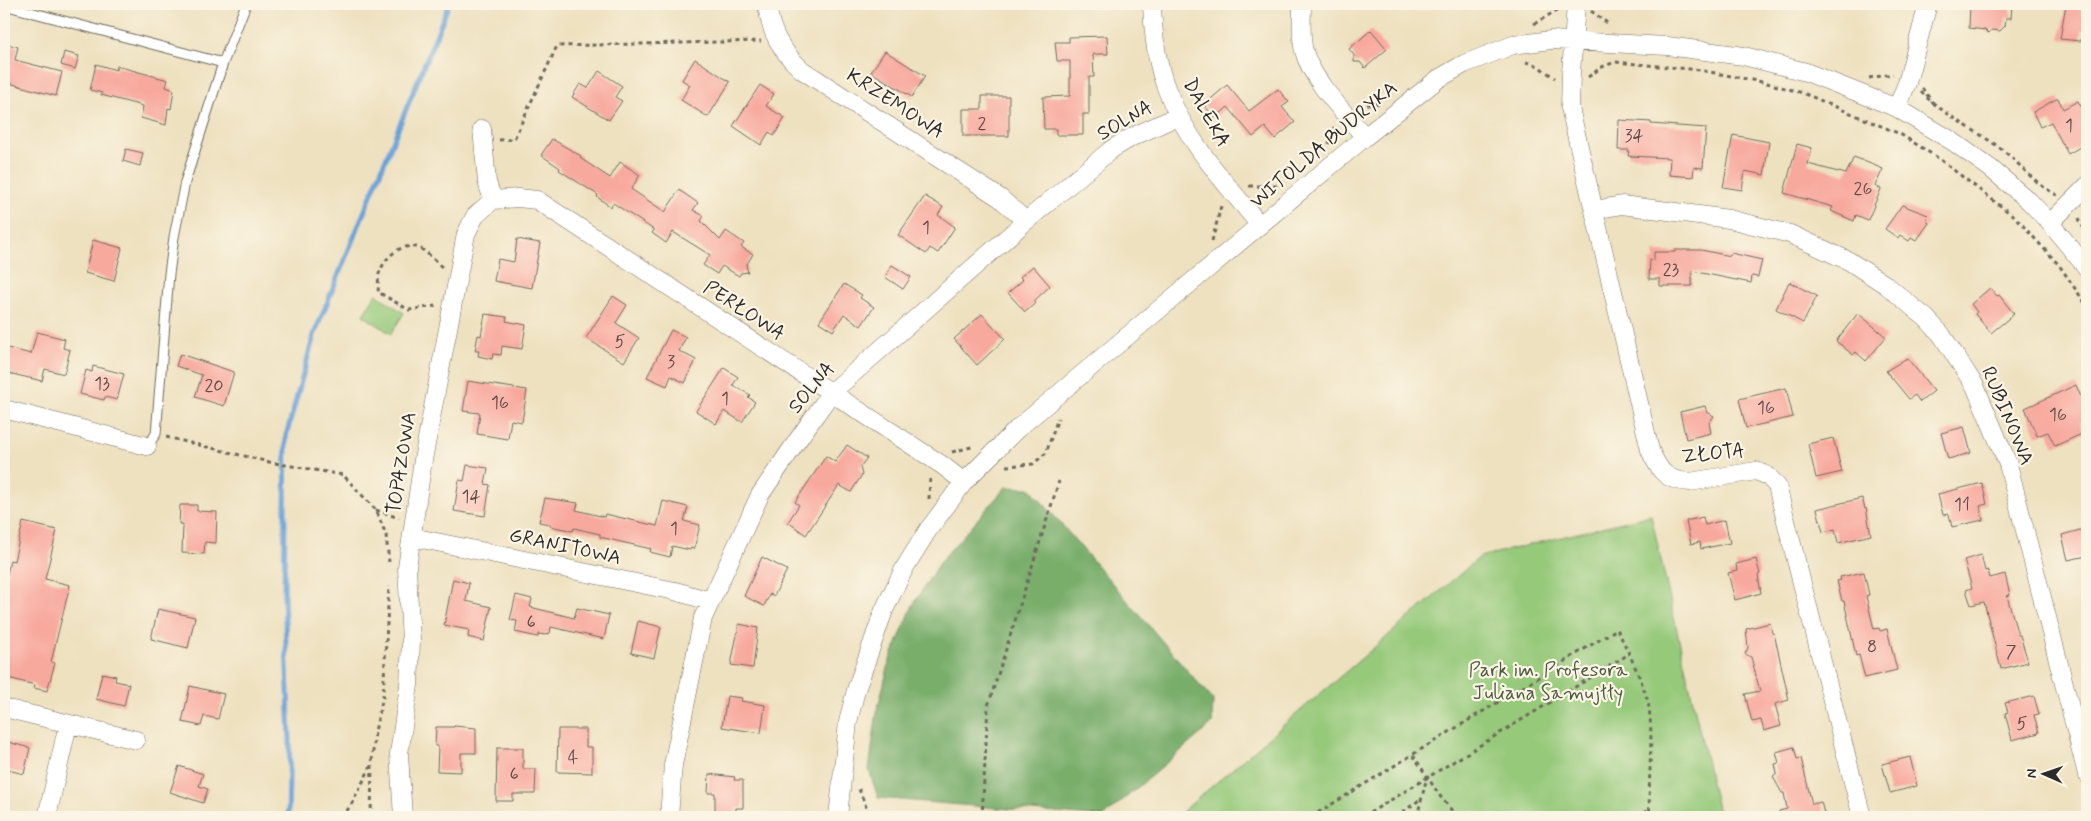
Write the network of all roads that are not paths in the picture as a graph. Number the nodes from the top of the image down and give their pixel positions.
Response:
1 (246, 4) edge
2 (767, 4) edge
3 (1152, 4) edge
4 (1302, 4) edge
5 (1576, 4) edge
6 (1928, 4) edge
7 (4, 5) edge
8 (1573, 40) junction
9 (223, 63) junction
10 (1897, 108) junction
11 (1178, 116) junction
12 (483, 135) road end
13 (1365, 137) junction
14 (2087, 186) edge
15 (493, 200) junction
16 (1595, 210) junction
17 (1026, 221) junction
18 (2050, 223) junction
19 (1260, 226) junction
20 (2087, 268) edge
21 (831, 393) junction
22 (4, 409) edge
23 (152, 440) joint
24 (964, 482) junction
25 (412, 530) junction
26 (710, 601) junction
27 (4, 708) edge
28 (68, 724) junction
29 (136, 740) dead end
30 (2087, 774) edge
31 (47, 817) edge
32 (403, 817) edge
33 (669, 817) edge
34 (838, 817) edge
35 (1862, 817) edge

1 - 9 lane
2 - 17 street, KRZEMOWA
3 - 11 street, DALEKA
4 - 13 street
5 - 8 street, ZŁOTA
6 - 10 street
7 - 9 lane
8 - 10 street, WITOLDA BUDRYKA
8 - 13 street, WITOLDA BUDRYKA
8 - 16 street, ZŁOTA
9 - 23 lane
10 - 18 street, WITOLDA BUDRYKA
11 - 17 street, SOLNA
11 - 19 street, DALEKA
12 - 15 street
13 - 19 street, WITOLDA BUDRYKA
14 - 18 street
15 - 21 street, PERŁOWA
15 - 25 street, TOPAZOWA
16 - 30 street, RUBINOWA
16 - 35 street, ZŁOTA
17 - 21 street, SOLNA
18 - 20 street, WITOLDA BUDRYKA
19 - 24 street, WITOLDA BUDRYKA
21 - 24 street, PERŁOWA
21 - 26 street, SOLNA
22 - 23 street
24 - 34 street, WITOLDA BUDRYKA
25 - 26 street, GRANITOWA
25 - 32 street, TOPAZOWA
26 - 33 street, SOLNA
27 - 28 street
28 - 29 street
28 - 31 street

